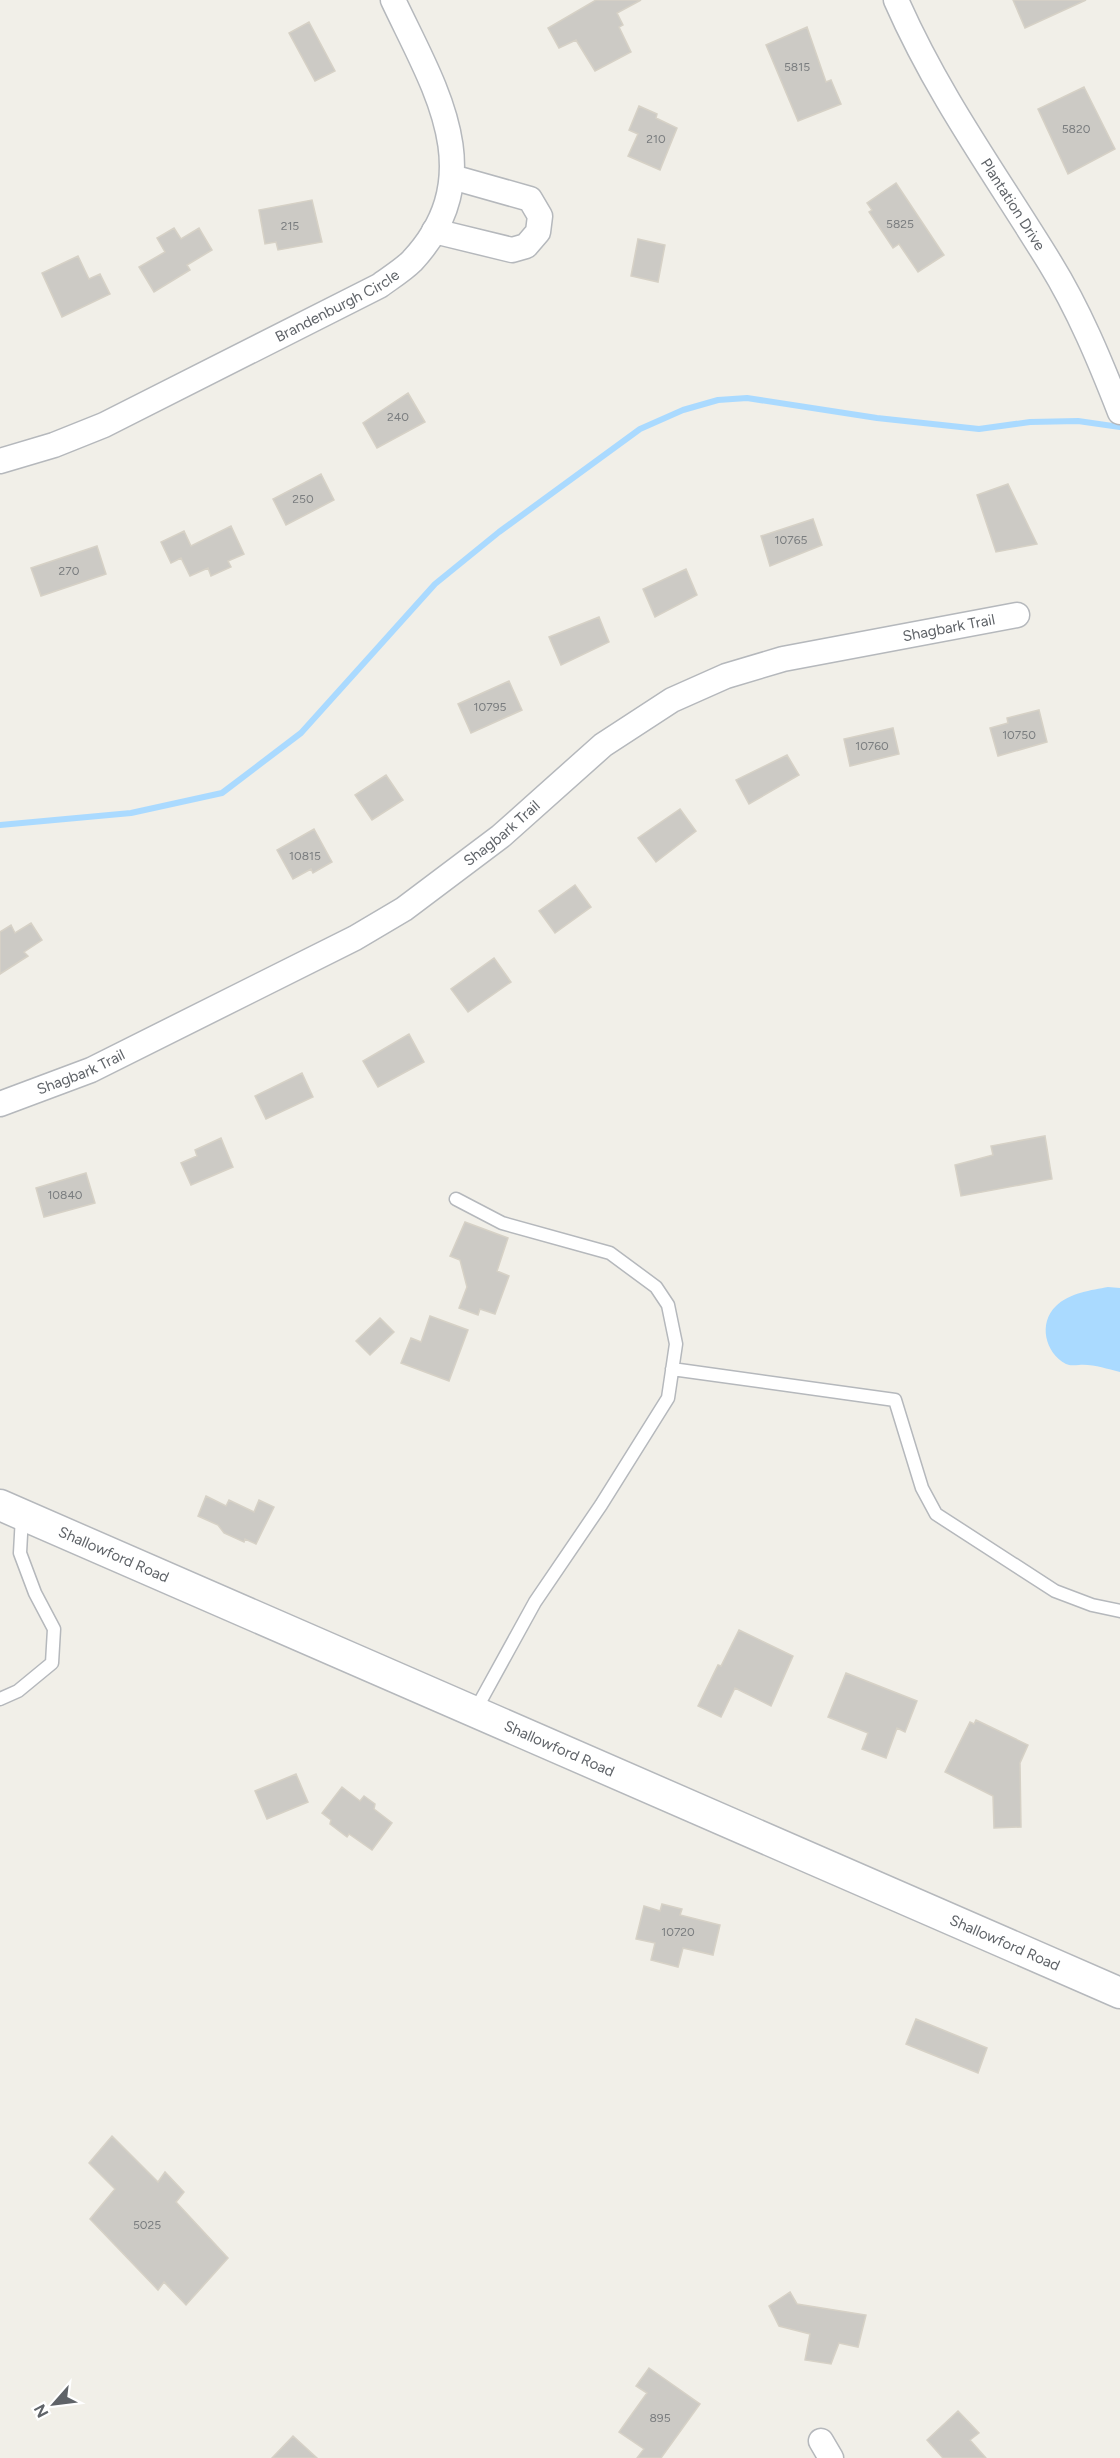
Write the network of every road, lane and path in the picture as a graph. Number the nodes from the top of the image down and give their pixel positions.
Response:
1 (393, 0) edge
2 (896, 0) edge
3 (452, 177) junction
4 (434, 231) junction
5 (1120, 412) edge
6 (0, 461) edge
7 (1017, 615) dead end
8 (0, 1104) edge
9 (456, 1199) dead end
10 (672, 1369) junction
11 (11, 1510) edge
12 (1120, 1611) edge
13 (0, 1699) edge
14 (475, 1711) junction
15 (1120, 1993) edge

1 - 3 street, Brandenburgh Circle
2 - 5 street, Plantation Drive
3 - 4 street, Brandenburgh Circle
3 - 4 street
4 - 6 street, Brandenburgh Circle
7 - 8 street, Shagbark Trail
9 - 10 lane
10 - 12 lane
10 - 14 lane
11 - 13 lane
11 - 14 street, Shallowford Road
14 - 15 street, Shallowford Road

